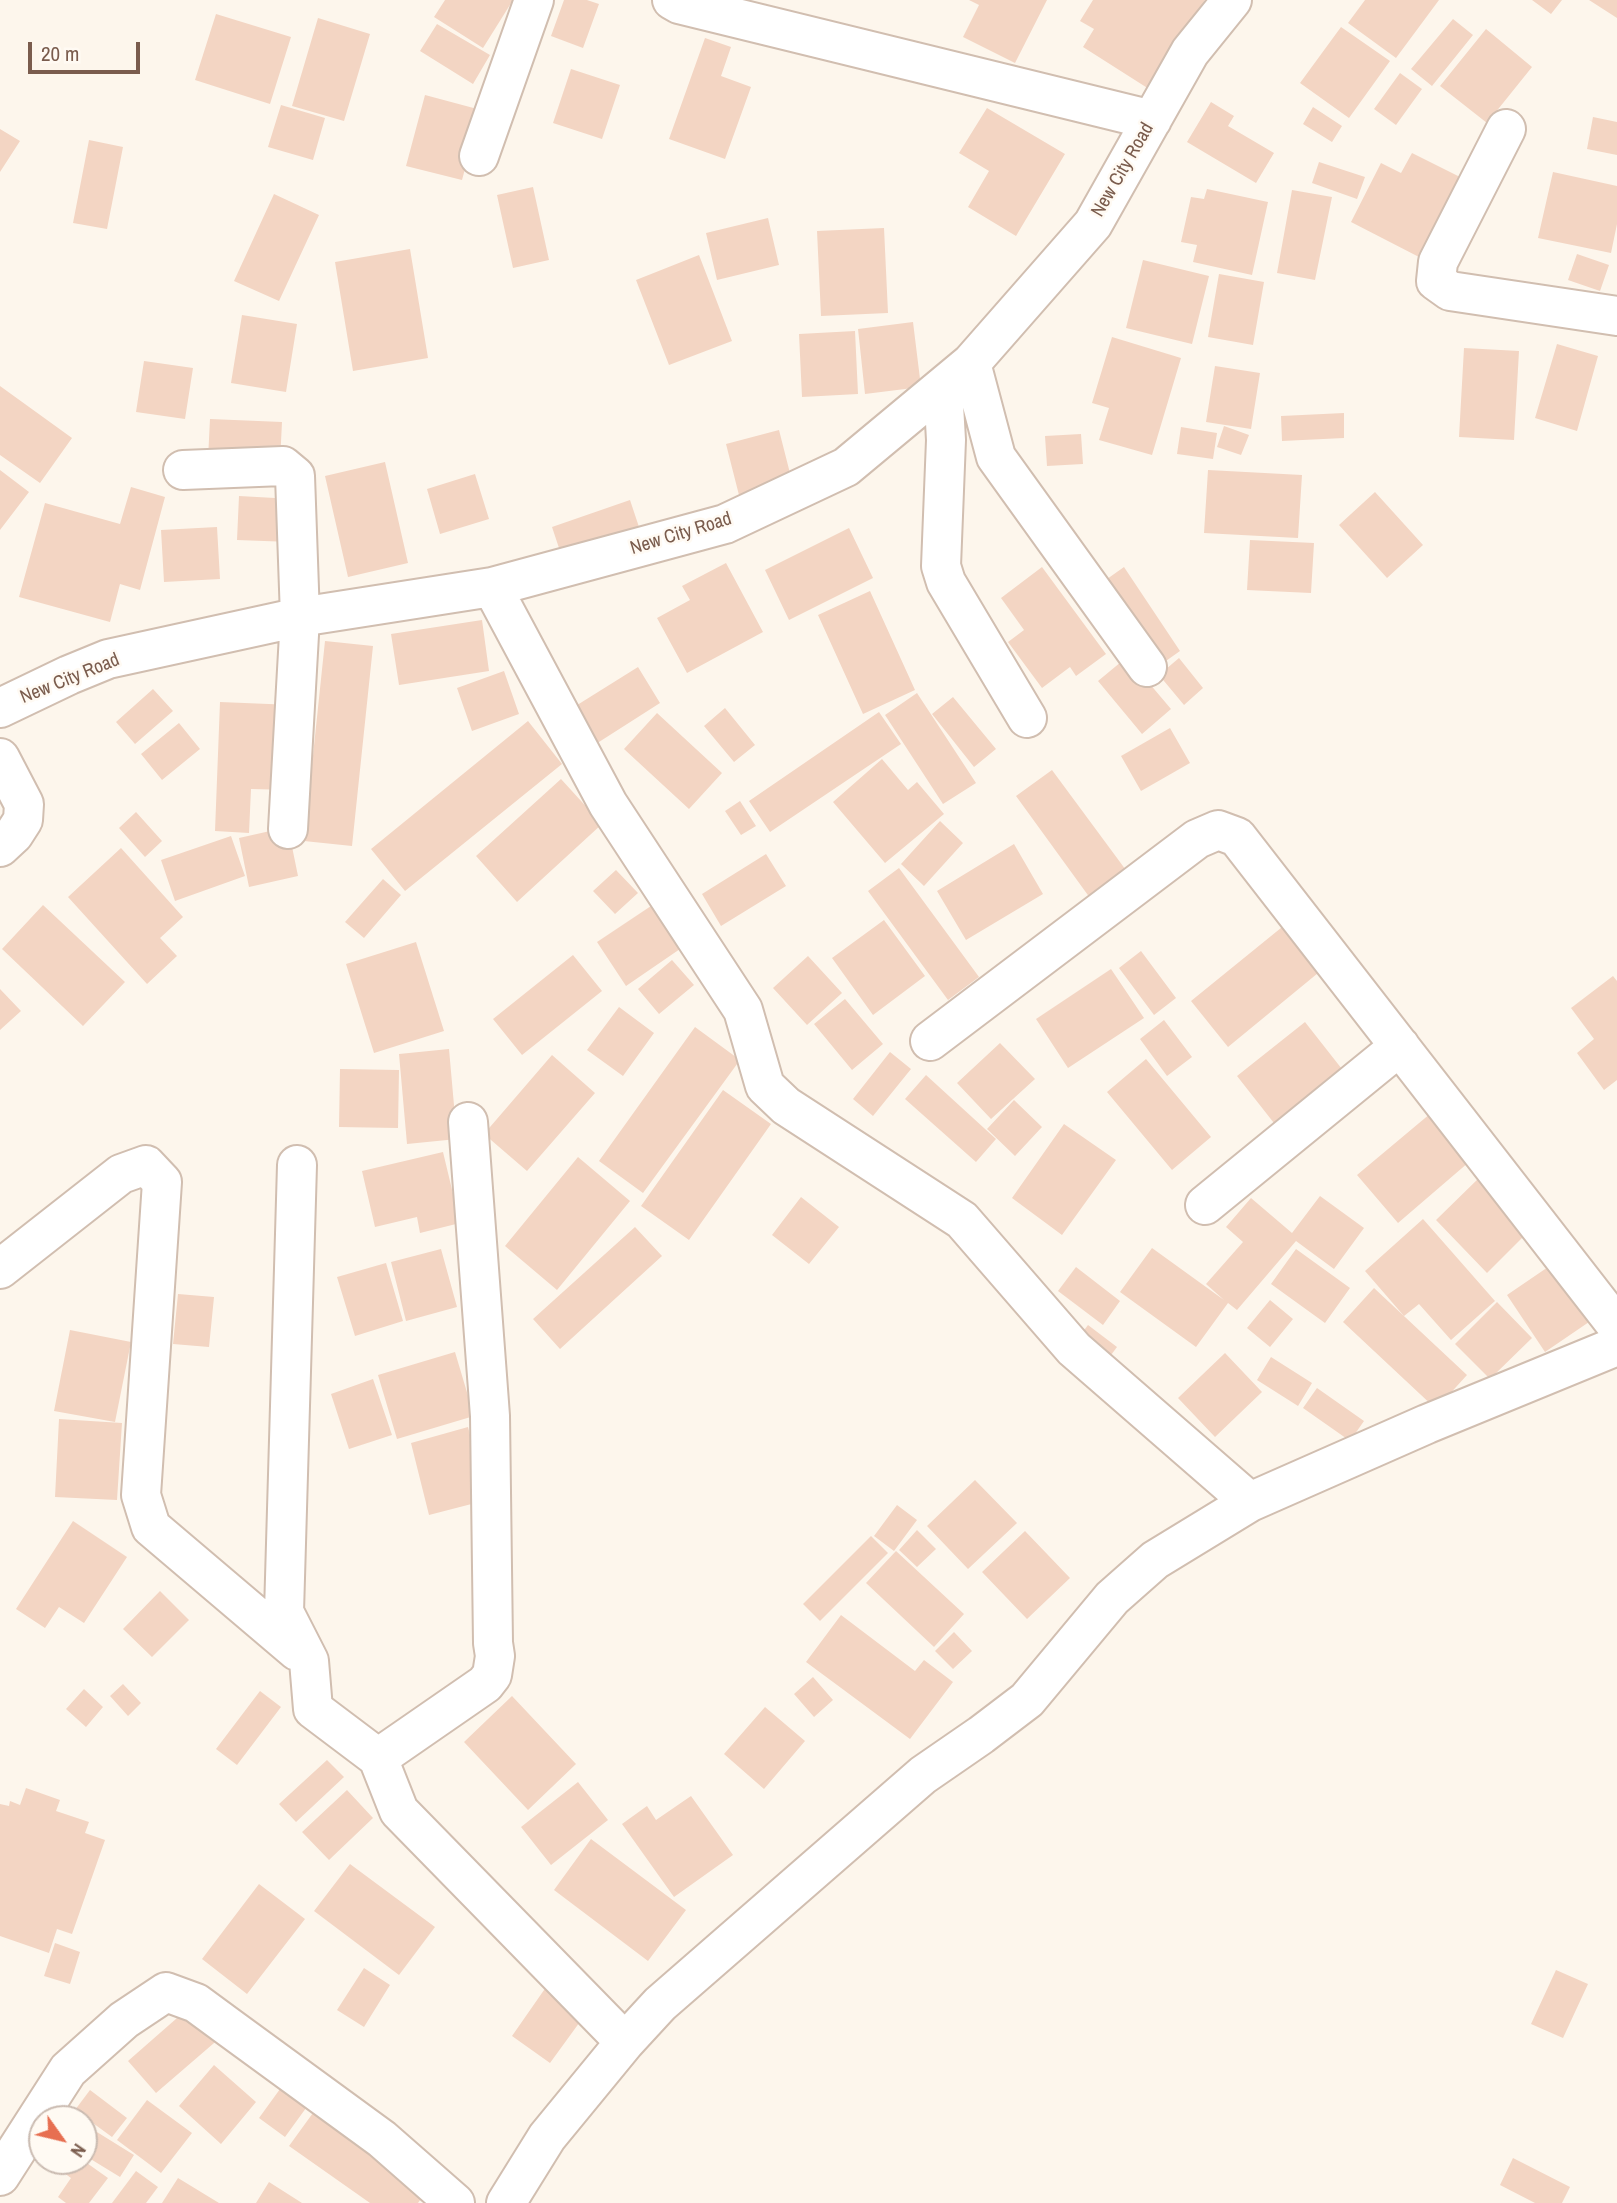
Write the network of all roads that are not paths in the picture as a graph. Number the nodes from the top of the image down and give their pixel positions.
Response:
1 (534, 0) edge
2 (672, 0) edge
3 (1232, 0) edge
4 (1152, 120) junction
5 (1506, 129) dead end
6 (479, 156) dead end
7 (1617, 316) edge
8 (971, 363) junction
9 (943, 387) junction
10 (183, 470) dead end
11 (492, 587) junction
12 (300, 617) junction
13 (1147, 667) dead end
14 (0, 708) edge
15 (1027, 718) dead end
16 (0, 758) edge
17 (288, 829) dead end
18 (0, 847) edge
19 (930, 1041) dead end
20 (1400, 1046) junction
21 (468, 1122) dead end
22 (297, 1165) dead end
23 (1205, 1205) dead end
24 (0, 1269) edge
25 (1617, 1326) edge
26 (1617, 1346) edge
27 (1250, 1503) junction
28 (309, 1661) junction
29 (378, 1758) junction
30 (625, 2042) junction
31 (0, 2176) edge
32 (455, 2203) edge
33 (506, 2203) edge

1 - 6 street
2 - 4 street
3 - 4 street, New City Road
4 - 8 street, New City Road
5 - 7 street
8 - 9 street, New City Road
8 - 13 street
9 - 11 street, New City Road
9 - 15 street
10 - 12 street
11 - 12 street, New City Road
11 - 27 street
12 - 14 street, New City Road
12 - 17 street
16 - 18 street
19 - 20 street
20 - 23 street
20 - 25 street
21 - 29 street
22 - 28 street
24 - 28 street
26 - 27 street
27 - 30 street
28 - 29 street
29 - 30 street
30 - 33 street
31 - 32 street

